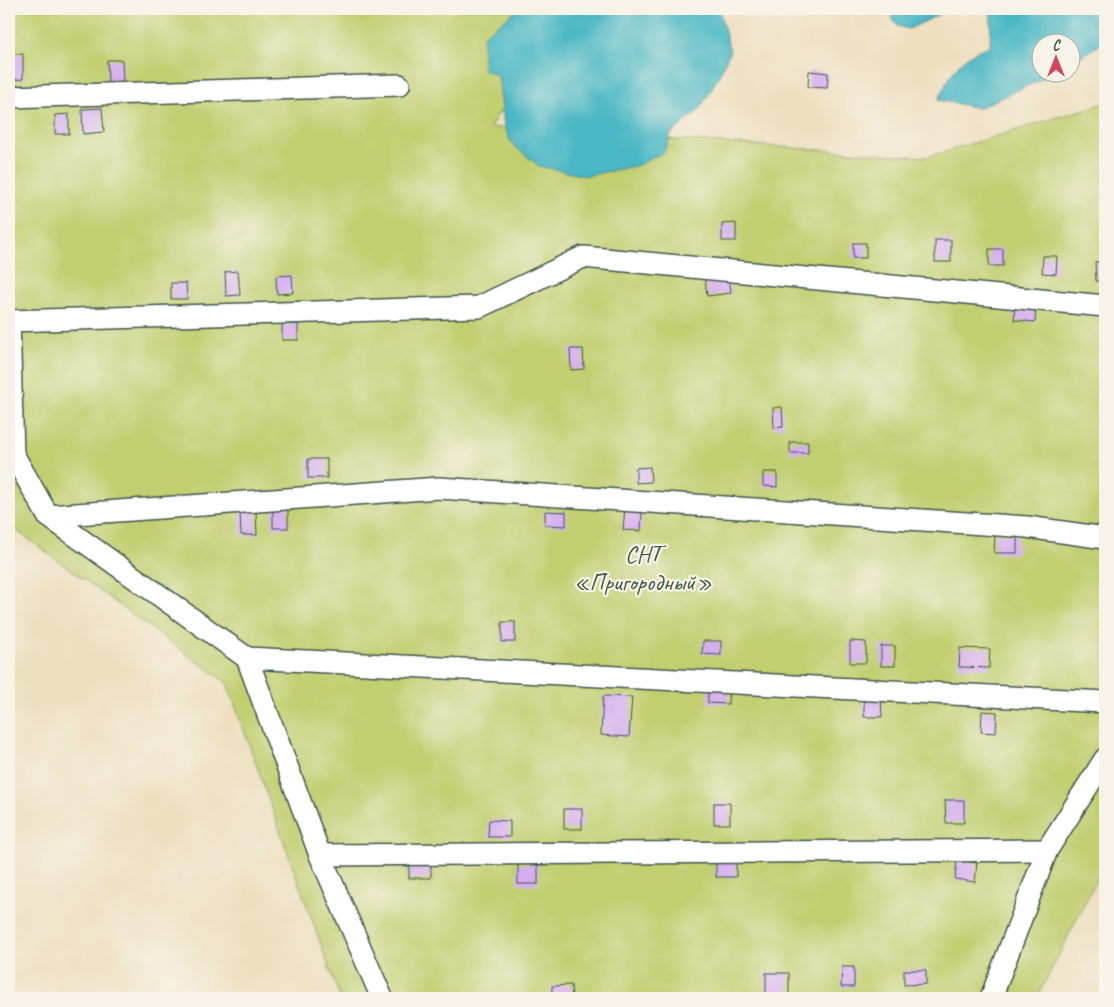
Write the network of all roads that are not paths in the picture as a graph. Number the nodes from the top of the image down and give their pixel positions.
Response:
1 (399, 85) dead end
2 (9, 97) edge
3 (1105, 306) edge
4 (9, 320) edge
5 (48, 516) junction
6 (1105, 538) edge
7 (248, 658) junction
8 (1105, 702) edge
9 (1105, 759) edge
10 (1047, 850) junction
11 (320, 855) junction
12 (382, 998) edge
13 (991, 998) edge

1 - 2 street
3 - 4 street
4 - 5 street
5 - 6 street
5 - 7 street
7 - 8 street
7 - 11 street
9 - 10 street
10 - 11 street
10 - 13 street
11 - 12 street

